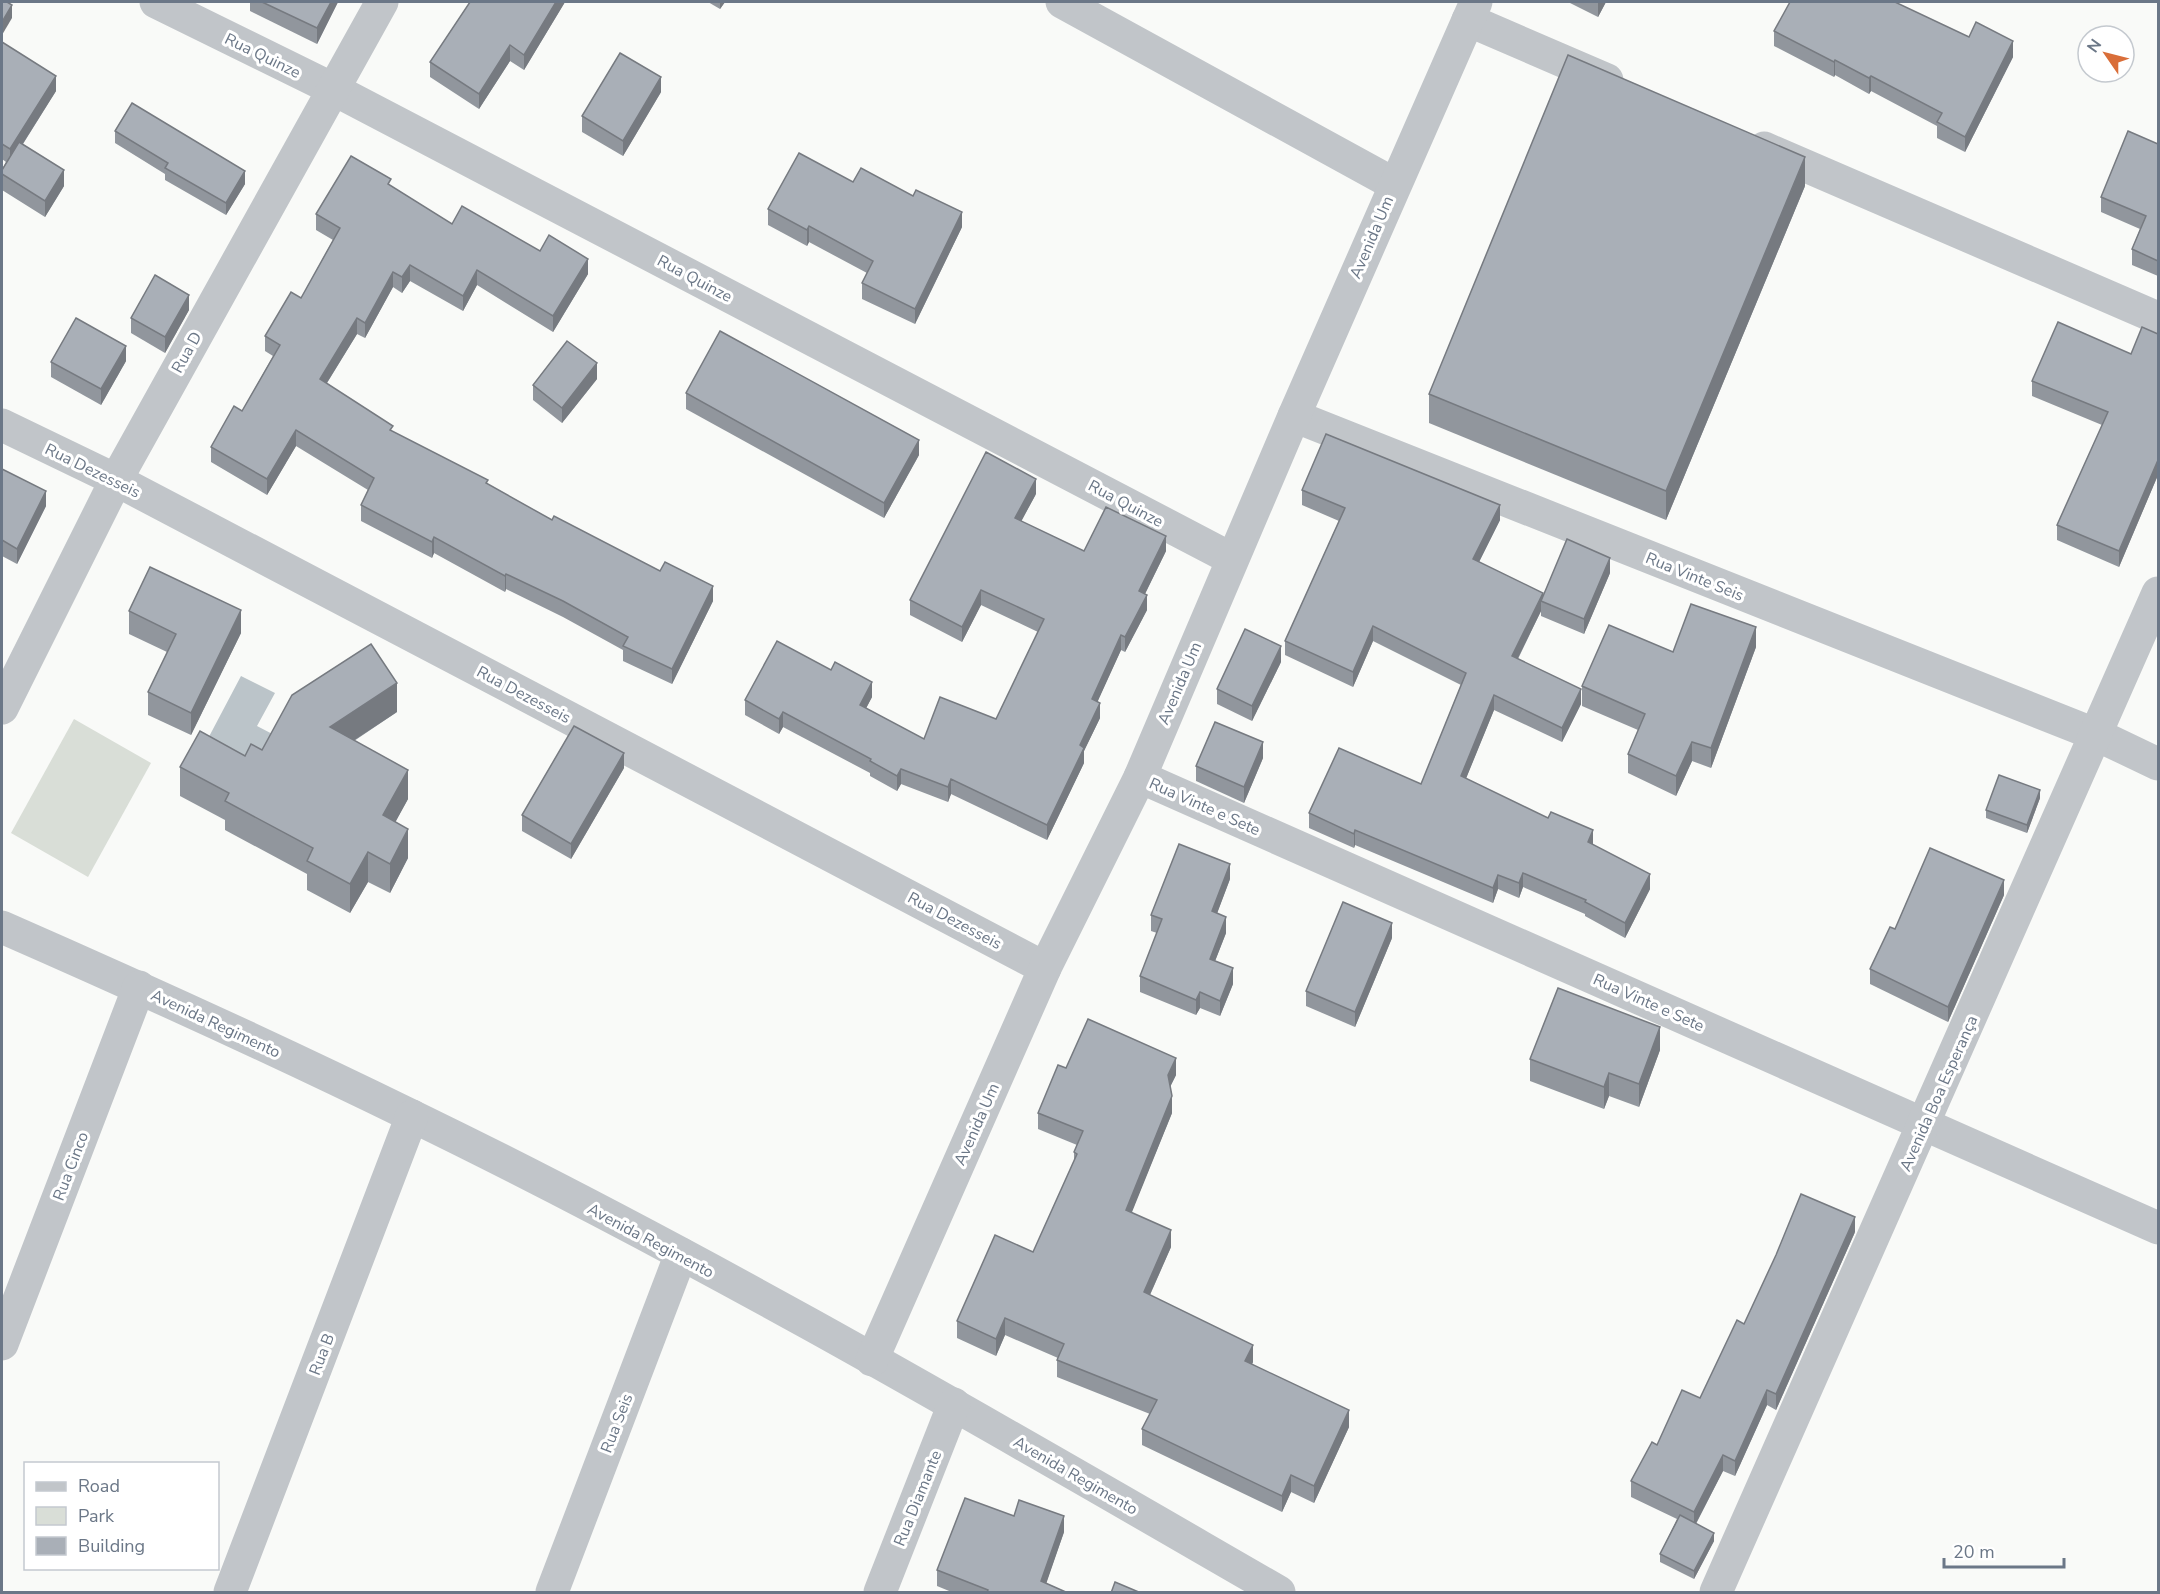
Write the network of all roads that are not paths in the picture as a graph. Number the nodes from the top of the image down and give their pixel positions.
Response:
1 (156, 2) edge
2 (382, 2) edge
3 (1062, 2) edge
4 (1472, 11) edge
5 (332, 88) junction
6 (1632, 91) edge
7 (1742, 138) edge
8 (1394, 184) junction
9 (2158, 318) edge
10 (1293, 416) junction
11 (2, 425) edge
12 (116, 480) junction
13 (1232, 559) junction
14 (2158, 593) edge
15 (2, 708) edge
16 (2097, 735) junction
17 (2158, 764) edge
18 (1140, 777) junction
19 (2, 927) edge
20 (1045, 968) junction
21 (139, 987) junction
22 (412, 1116) junction
23 (1924, 1124) junction
24 (2158, 1228) edge
25 (681, 1254) junction
26 (2, 1344) edge
27 (872, 1360) junction
28 (954, 1404) junction
29 (230, 1593) edge
30 (552, 1593) edge
31 (880, 1593) edge
32 (1279, 1593) edge
33 (1716, 1593) edge

1 - 5 street, Rua Quinze
2 - 5 street, Rua D
3 - 8 street
4 - 6 street
4 - 8 street, Avenida Um
5 - 12 street, Rua D
5 - 13 street, Rua Quinze
7 - 9 street
8 - 10 street, Avenida Um
10 - 13 street, Avenida Um
10 - 16 street, Rua Vinte Seis
11 - 12 street, Rua Dezesseis
12 - 15 street, Rua D
12 - 20 street, Rua Dezesseis
13 - 18 street, Avenida Um
14 - 16 street, Avenida Boa Esperança
16 - 17 street, Rua Vinte Seis
16 - 23 street, Avenida Boa Esperança
18 - 20 street, Avenida Um
18 - 23 street, Rua Vinte e Sete
19 - 21 street, Avenida Regimento
20 - 27 street, Avenida Um
21 - 22 street, Avenida Regimento
21 - 26 street, Rua Cinco
22 - 25 street, Avenida Regimento
22 - 29 street, Rua B
23 - 24 street, Rua Vinte e Sete
23 - 33 street, Avenida Boa Esperança
25 - 27 street, Avenida Regimento
25 - 30 street, Rua Seis
27 - 28 street, Avenida Regimento
28 - 31 street, Rua Diamante
28 - 32 street, Avenida Regimento

